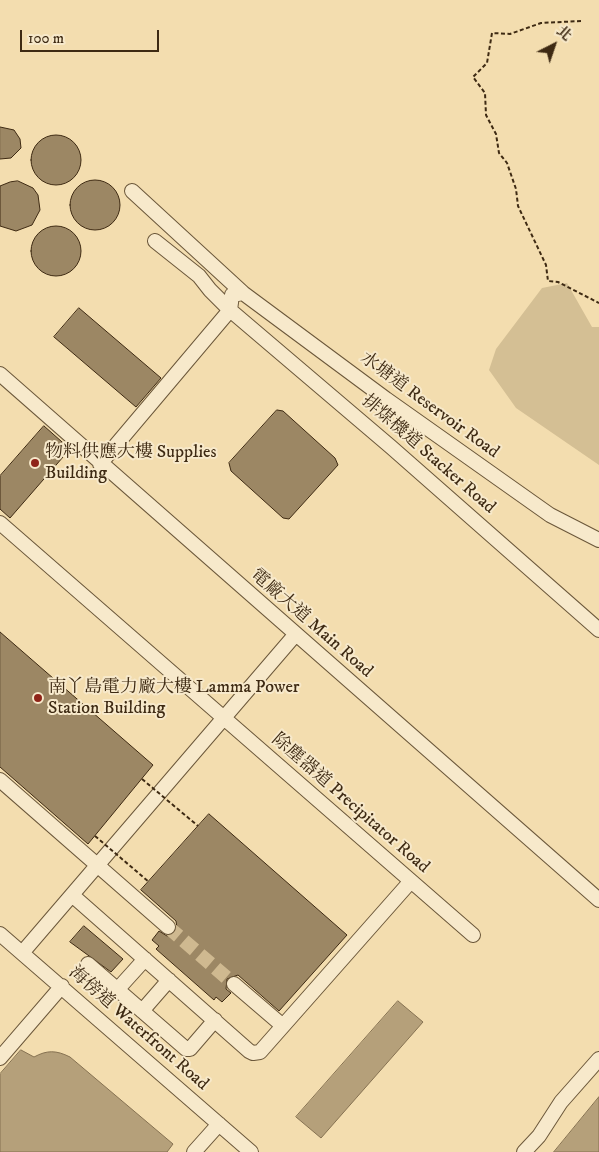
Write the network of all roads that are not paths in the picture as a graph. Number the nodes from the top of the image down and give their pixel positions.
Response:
1 (132, 190) dead end
2 (155, 240) dead end
3 (242, 293) junction
4 (230, 310) junction
5 (0, 374) edge
6 (100, 464) junction
7 (0, 523) edge
8 (599, 540) edge
9 (599, 630) edge
10 (295, 636) junction
11 (224, 718) junction
12 (0, 780) edge
13 (97, 866) junction
14 (411, 881) junction
15 (72, 895) junction
16 (599, 900) edge
17 (168, 927) tunnel mouth
18 (0, 934) edge
19 (473, 935) dead end
20 (22, 952) junction
21 (145, 959) junction
22 (88, 964) dead end
23 (169, 980) junction
24 (234, 984) tunnel mouth
25 (62, 986) junction
26 (118, 990) junction
27 (142, 1011) junction
28 (215, 1020) junction
29 (283, 1026) junction
30 (0, 1058) edge
31 (599, 1059) edge
32 (219, 1124) junction
33 (194, 1152) edge
34 (251, 1152) edge
35 (524, 1152) edge

1 - 3 lane, 水塘道 Reservoir Road
2 - 4 lane, 排煤機道 Stacker Road
3 - 4 lane
3 - 8 lane, 水塘道 Reservoir Road
4 - 6 lane
4 - 9 lane, 排煤機道 Stacker Road
5 - 6 lane, 電廠大道 Main Road
6 - 10 lane, 電廠大道 Main Road
7 - 11 lane, 除塵器道 Precipitator Road
10 - 11 lane
10 - 16 lane, 電廠大道 Main Road
11 - 13 lane
11 - 14 lane, 除塵器道 Precipitator Road
12 - 13 lane
13 - 15 lane
13 - 17 lane
14 - 19 lane, 除塵器道 Precipitator Road
14 - 29 lane
15 - 20 lane
15 - 21 lane
18 - 20 lane, 海傍道 Waterfront Road
20 - 25 lane, 海傍道 Waterfront Road
21 - 23 lane
21 - 26 lane
22 - 26 lane
23 - 27 lane
23 - 28 lane
24 - 29 lane
25 - 30 lane
25 - 32 lane, 海傍道 Waterfront Road
26 - 27 lane
27 - 28 lane
28 - 29 lane
31 - 35 lane
32 - 33 lane
32 - 34 lane, 海傍道 Waterfront Road

